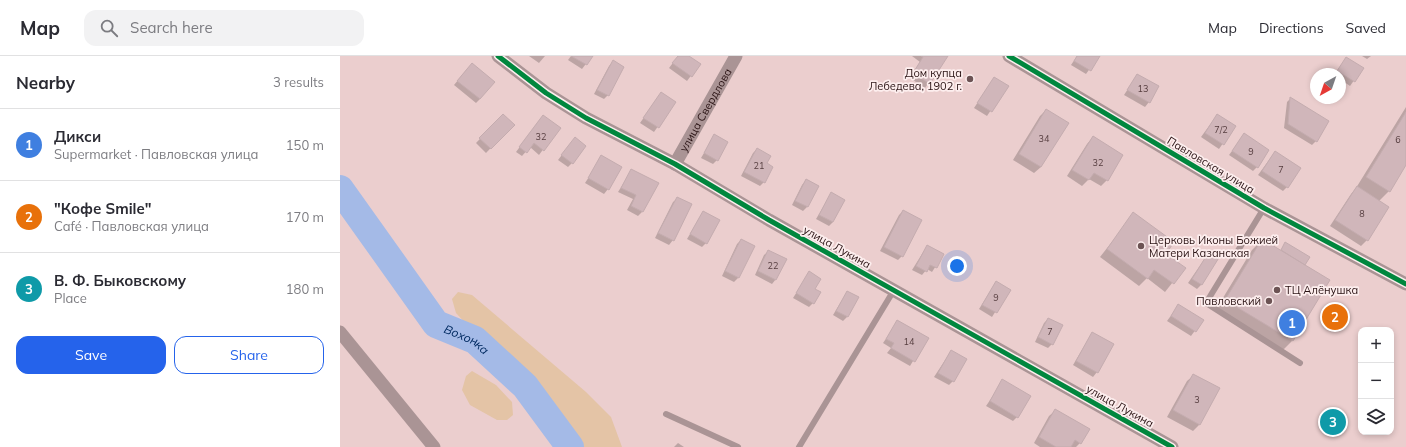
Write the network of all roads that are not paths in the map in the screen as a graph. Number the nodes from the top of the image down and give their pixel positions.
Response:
1 (498, 56) edge
2 (736, 56) edge
3 (1009, 56) edge
4 (675, 164) junction
5 (1264, 208) junction
6 (1406, 284) edge
7 (894, 290) junction
8 (340, 332) edge
9 (1300, 363) dead end
10 (666, 414) dead end
11 (434, 447) edge
12 (738, 447) edge
13 (799, 447) edge
14 (1172, 447) edge

1 - 4 street, улица Лукина
2 - 4 street, улица Свердлова
3 - 5 street, Павловская улица
4 - 7 street, улица Лукина
5 - 6 street, Павловская улица
5 - 9 lane
7 - 13 lane
7 - 14 street, улица Лукина
8 - 11 street
10 - 12 lane

